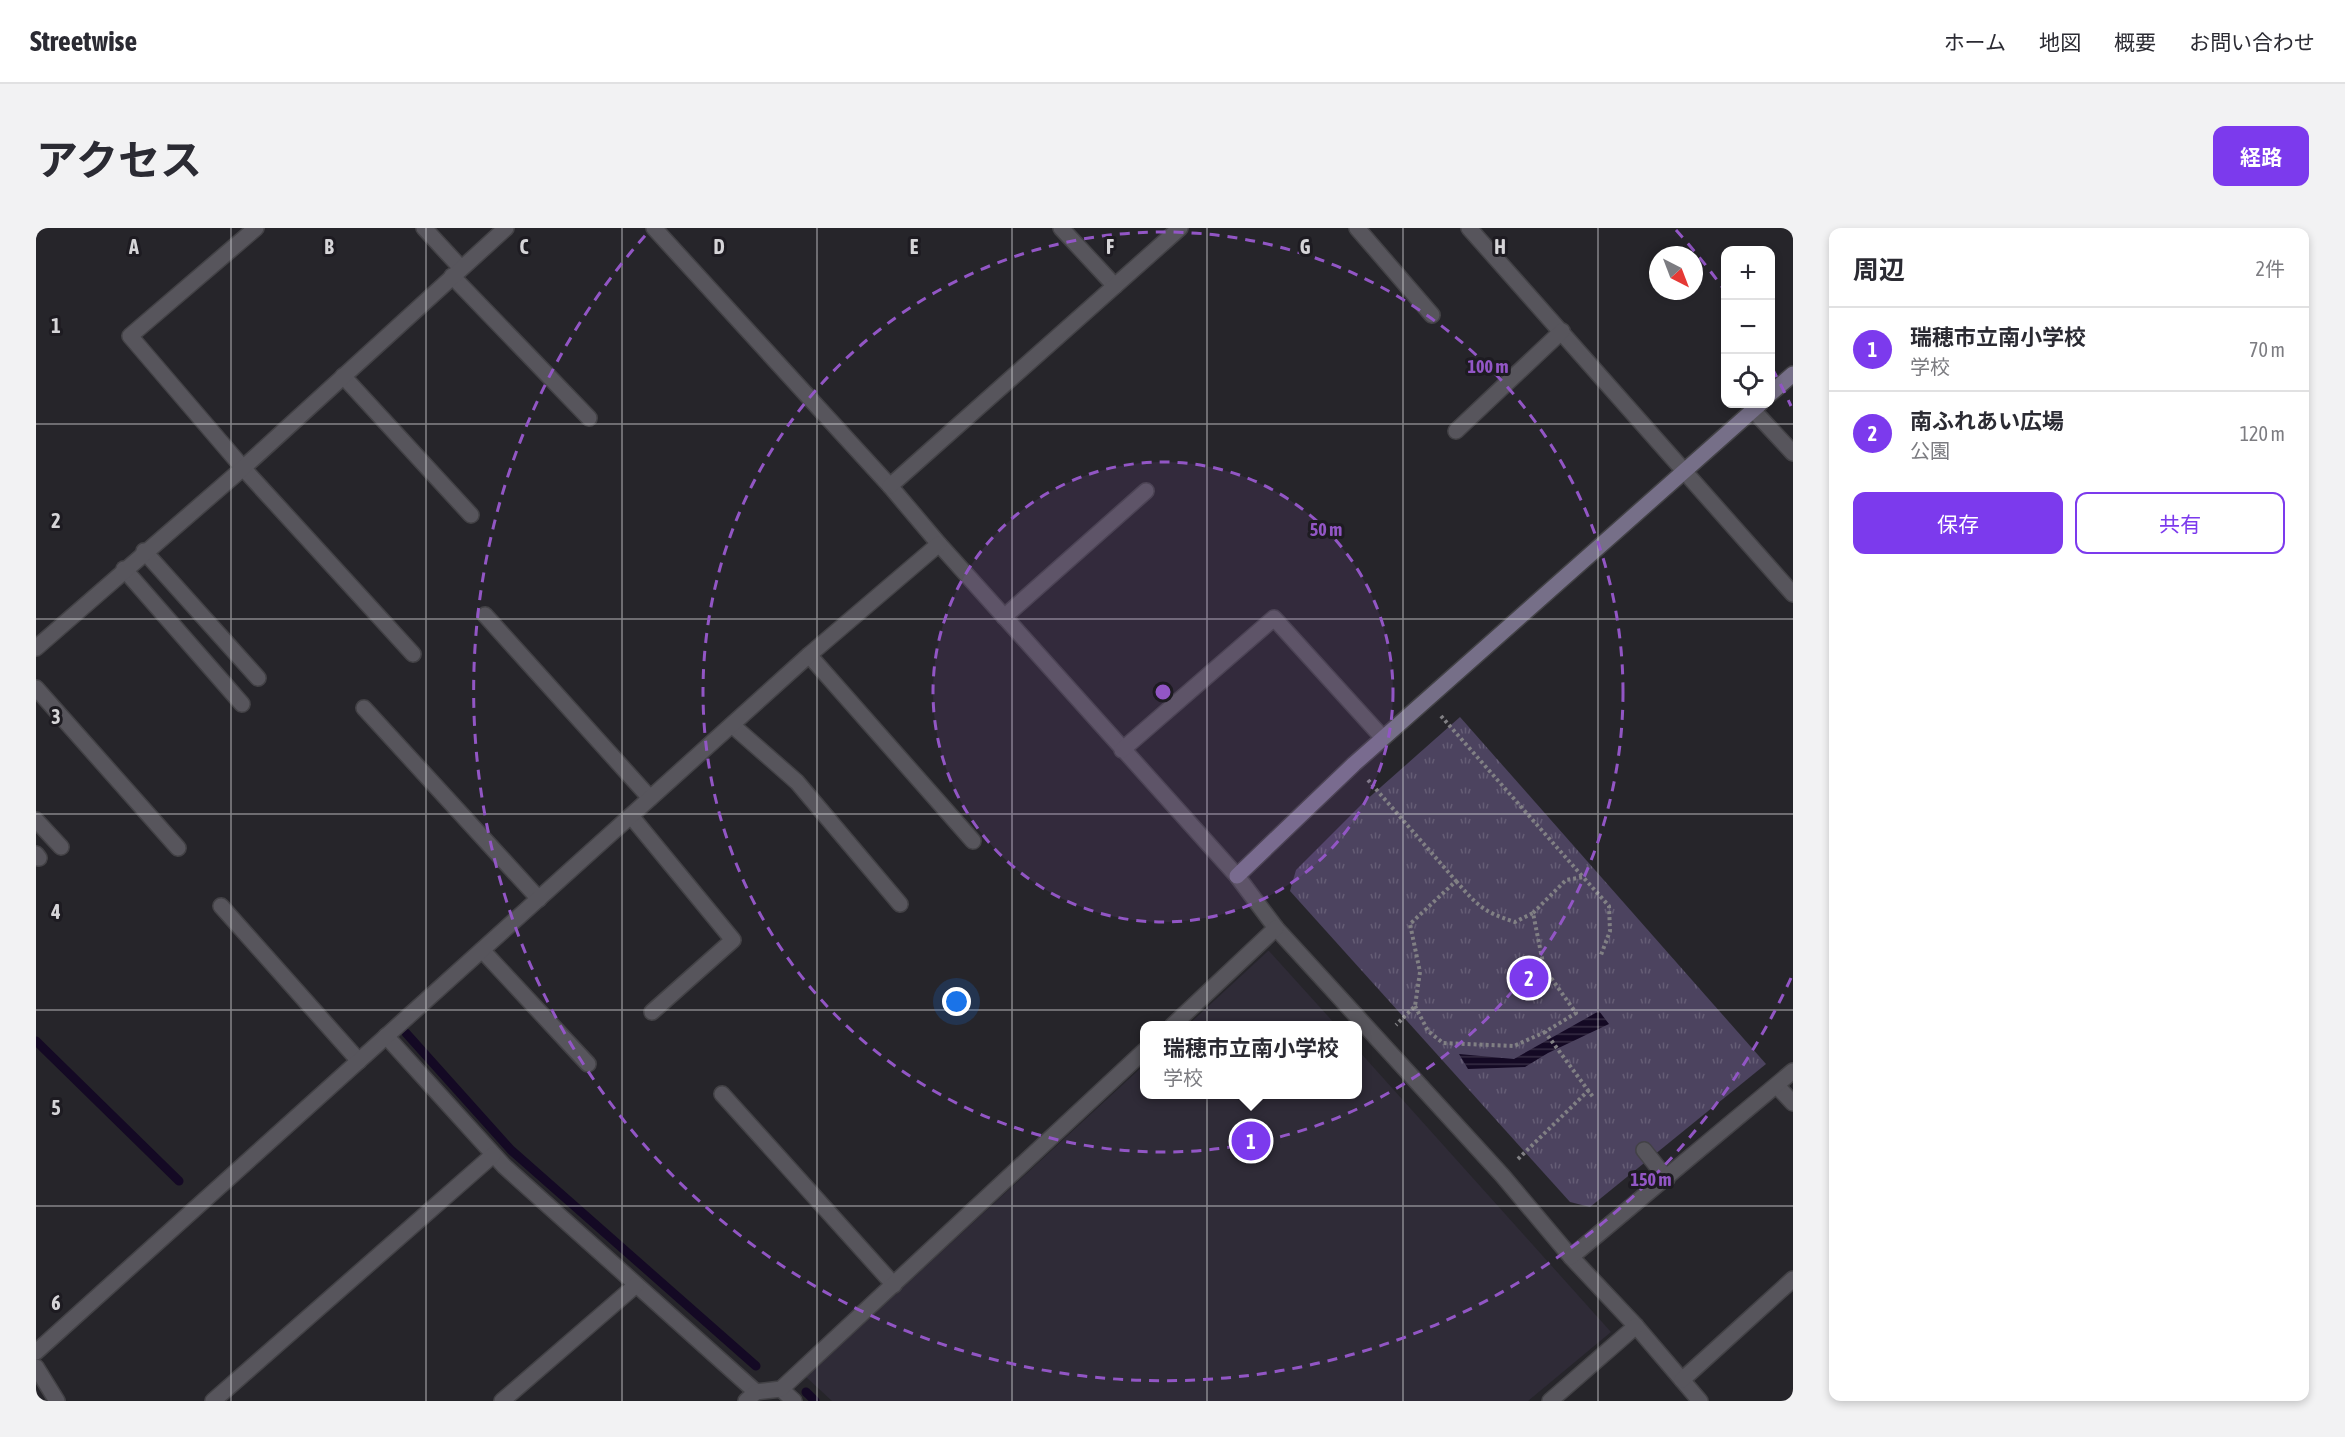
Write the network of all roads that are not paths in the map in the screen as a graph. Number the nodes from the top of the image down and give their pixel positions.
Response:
1 (256, 228) edge
2 (424, 228) edge
3 (506, 228) edge
4 (654, 228) edge
5 (1061, 228) edge
6 (1180, 228) edge
7 (1357, 228) edge
8 (1469, 228) edge
9 (457, 272) junction
10 (1115, 286) junction
11 (1432, 315) dead end
12 (1562, 331) junction
13 (1793, 374) edge
14 (343, 376) junction
15 (1775, 390) edge
16 (1755, 408) edge
17 (1759, 408) edge
18 (589, 418) dead end
19 (1456, 431) dead end
20 (1793, 453) edge
21 (243, 468) junction
22 (1684, 472) junction
23 (890, 486) junction
24 (1146, 491) dead end
25 (471, 515) dead end
26 (939, 544) junction
27 (144, 551) junction
28 (124, 569) junction
29 (1793, 594) edge
30 (485, 615) dead end
31 (1004, 617) junction
32 (36, 648) edge
33 (413, 654) dead end
34 (809, 655) junction
35 (258, 678) dead end
36 (36, 688) edge
37 (242, 704) dead end
38 (364, 708) dead end
39 (732, 724) junction
40 (1383, 738) junction
41 (1122, 750) junction
42 (650, 798) junction
43 (631, 816) junction
44 (36, 820) edge
45 (972, 841) dead end
46 (61, 847) dead end
47 (178, 848) dead end
48 (1237, 876) junction
49 (539, 899) junction
50 (900, 904) dead end
51 (220, 906) dead end
52 (1276, 928) junction
53 (482, 950) junction
54 (652, 1012) dead end
55 (1177, 1021) edge
56 (1360, 1021) edge
57 (1362, 1023) edge
58 (386, 1036) junction
59 (1140, 1055) edge
60 (358, 1061) junction
61 (588, 1064) dead end
62 (1793, 1071) edge
63 (1777, 1086) junction
64 (722, 1094) dead end
65 (1793, 1103) edge
66 (1644, 1150) dead end
67 (493, 1155) junction
68 (1667, 1179) junction
69 (1571, 1257) junction
70 (1793, 1279) edge
71 (636, 1285) junction
72 (894, 1285) junction
73 (1636, 1326) junction
74 (36, 1352) edge
75 (36, 1367) edge
76 (1682, 1380) junction
77 (782, 1389) junction
78 (751, 1396) edge
79 (57, 1401) edge
80 (213, 1401) edge
81 (502, 1401) edge
82 (794, 1401) edge
83 (1550, 1401) edge
84 (1700, 1401) edge

1 - 21 street
2 - 9 street
3 - 9 street
4 - 23 street
5 - 10 street
6 - 10 street
7 - 11 street
8 - 12 street
9 - 14 street
9 - 18 street
10 - 23 street
12 - 19 street
12 - 22 street
13 - 15 street
14 - 21 street
14 - 25 street
16 - 22 street
17 - 20 street
21 - 27 street
21 - 33 street
22 - 29 street
22 - 40 street
23 - 26 street
24 - 31 street
26 - 31 street
26 - 34 street
27 - 28 street
27 - 35 street
28 - 32 street
28 - 37 street
30 - 42 street
31 - 41 street
34 - 39 street
34 - 45 street
36 - 47 street
38 - 49 street
39 - 42 street
39 - 50 street
40 - 41 street
40 - 48 street
41 - 48 street
42 - 43 street
43 - 49 street
43 - 54 street
44 - 46 street
48 - 52 street
49 - 53 street
51 - 60 street
52 - 55 street
52 - 56 street
53 - 58 street
53 - 61 street
57 - 69 street
58 - 60 street
58 - 67 street
59 - 72 street
60 - 74 street
62 - 63 street
63 - 65 street
63 - 68 street
64 - 72 street
66 - 68 street
67 - 71 street
67 - 80 street
68 - 69 street
69 - 73 street
70 - 76 street
71 - 78 street
71 - 81 street
72 - 77 street
73 - 76 street
73 - 83 street
75 - 79 street
76 - 84 street
77 - 78 street
77 - 82 street

